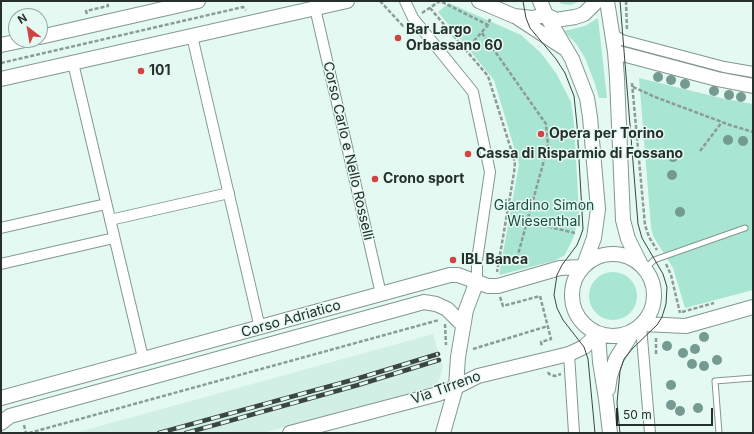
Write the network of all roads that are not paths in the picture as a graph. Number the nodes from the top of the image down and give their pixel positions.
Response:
1 (198, 1) edge
2 (347, 1) edge
3 (405, 1) edge
4 (479, 1) edge
5 (540, 1) edge
6 (597, 1) edge
7 (607, 1) edge
8 (315, 8) junction
9 (546, 15) junction
10 (514, 16) junction
11 (612, 34) junction
12 (48, 35) edge
13 (192, 36) junction
14 (567, 51) junction
15 (615, 52) junction
16 (73, 63) junction
17 (753, 72) edge
18 (1, 79) edge
19 (753, 86) edge
20 (229, 192) junction
21 (106, 204) junction
22 (110, 220) junction
23 (1, 228) edge
24 (745, 228) dead end
25 (114, 238) junction
26 (1, 264) edge
27 (583, 266) junction
28 (643, 267) junction
29 (482, 284) junction
30 (381, 294) junction
31 (753, 307) edge
32 (463, 324) junction
33 (260, 328) junction
34 (647, 328) junction
35 (598, 334) junction
36 (569, 354) junction
37 (143, 358) junction
38 (753, 378) edge
39 (456, 387) junction
40 (1, 398) edge
41 (606, 399) junction
42 (1, 423) edge
43 (290, 433) edge
44 (443, 433) edge
45 (574, 433) edge
46 (610, 433) edge
47 (650, 433) edge
48 (719, 433) edge

1 - 12 street
2 - 8 street
3 - 29 street
4 - 10 street
5 - 9 street
6 - 9 street
7 - 11 street
8 - 13 street
8 - 30 street, Corso Carlo e Nello Rosselli
9 - 10 street
9 - 14 street
10 - 14 street
11 - 15 street
11 - 17 street
13 - 16 street
13 - 20 street
14 - 27 street
15 - 19 street
15 - 28 street
16 - 18 street
16 - 21 street
20 - 22 street
20 - 33 street
21 - 22 street
21 - 23 street
22 - 25 street
24 - 28 lane
25 - 26 street
25 - 37 street
27 - 28 street
27 - 29 street, Corso Adriatico
27 - 35 street
28 - 34 street
29 - 30 street, Corso Adriatico
29 - 32 street
30 - 33 street, Corso Adriatico
31 - 34 street
32 - 39 street
32 - 42 street, Corso Adriatico
33 - 37 street, Corso Adriatico
34 - 35 street
34 - 41 street
34 - 47 street
35 - 36 street, Via Tirreno
35 - 41 street
36 - 39 street, Via Tirreno
36 - 45 street
37 - 40 street, Corso Adriatico
38 - 48 lane
39 - 43 street, Via Tirreno
39 - 44 street
41 - 46 street

